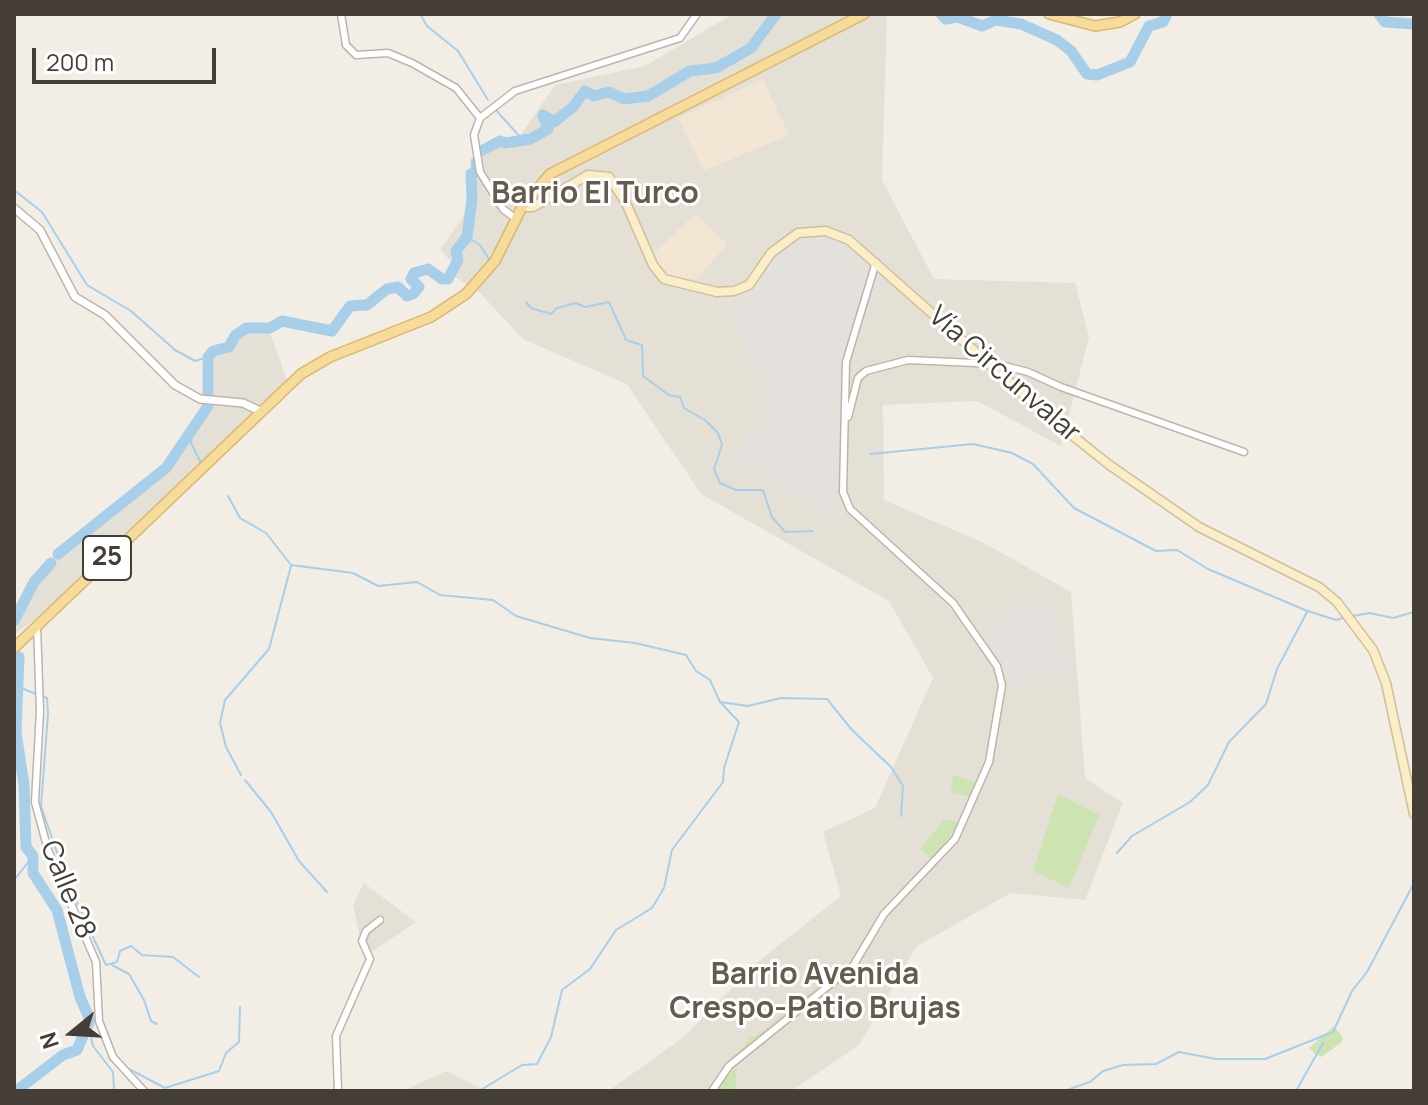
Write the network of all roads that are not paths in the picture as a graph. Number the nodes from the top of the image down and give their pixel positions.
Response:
1 (341, 14) edge
2 (697, 14) edge
3 (864, 14) edge
4 (1049, 14) edge
5 (1135, 14) edge
6 (480, 118) junction
7 (522, 207) junction
8 (14, 208) edge
9 (516, 219) junction
10 (876, 262) junction
11 (987, 364) junction
12 (260, 411) junction
13 (847, 420) junction
14 (1244, 452) dead end
15 (37, 626) junction
16 (14, 647) edge
17 (1414, 814) edge
18 (380, 920) dead end
19 (144, 1091) edge
20 (338, 1091) edge
21 (712, 1091) edge

1 - 6 street
2 - 6 street
3 - 7 main road, 25
4 - 5 main road
6 - 9 street
7 - 9 main road, 25
7 - 10 main road, Vía Circunvalar
8 - 12 street
9 - 12 main road, 25
10 - 11 main road, Vía Circunvalar
10 - 13 street
11 - 13 street
11 - 14 street
11 - 17 main road, Vía Circunvalar
12 - 15 main road, 25
13 - 21 street
15 - 16 main road, 25
15 - 19 street, Calle 28
18 - 20 street

